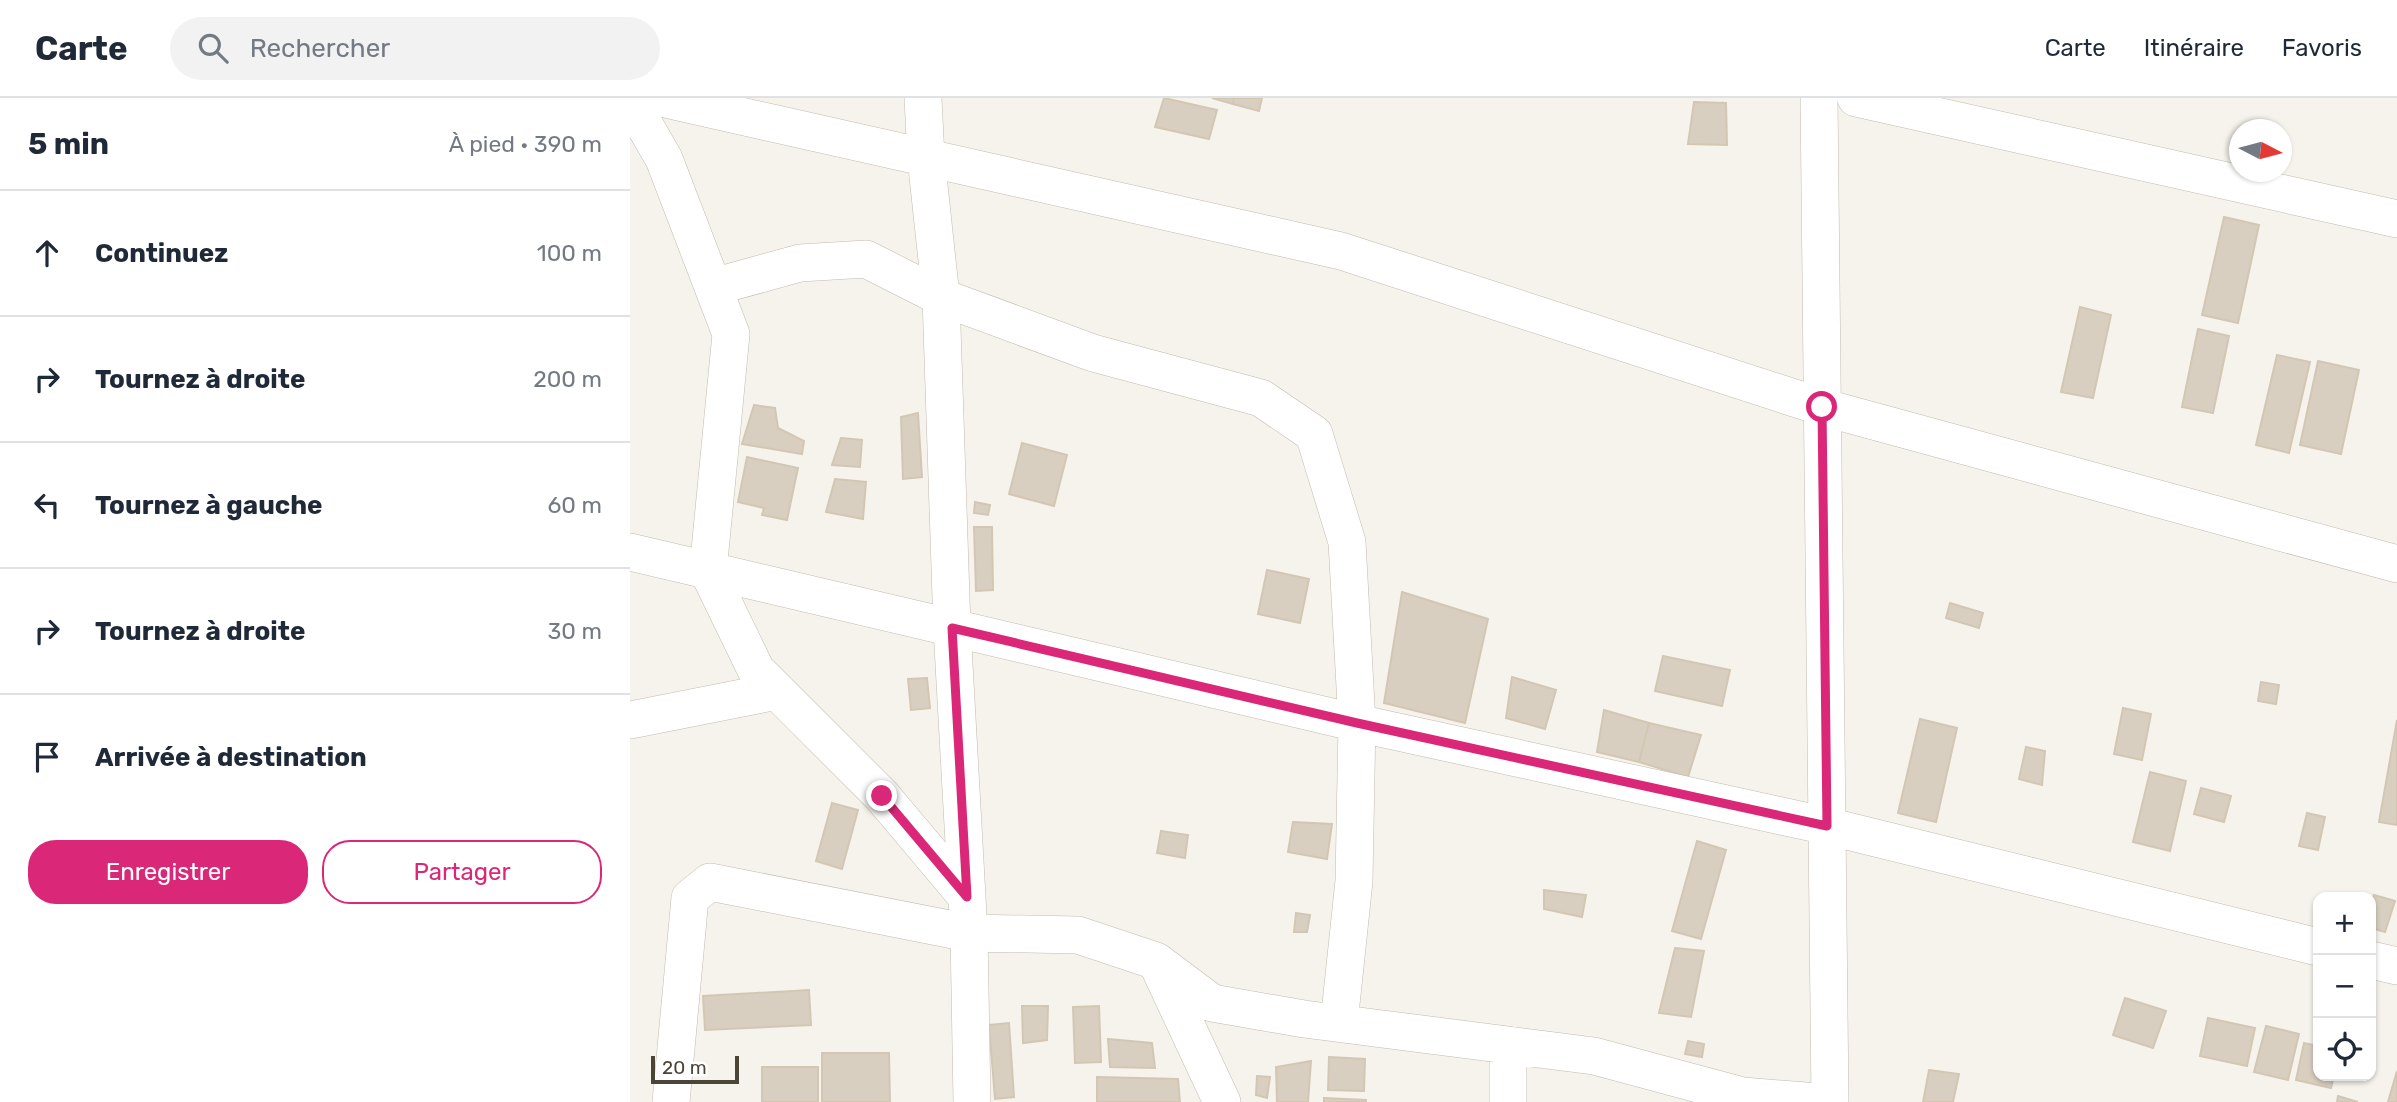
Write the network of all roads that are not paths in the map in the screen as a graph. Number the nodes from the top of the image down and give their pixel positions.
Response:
1 (661, 98) edge
2 (923, 98) edge
3 (1819, 98) edge
4 (1857, 98) edge
5 (630, 100) edge
6 (926, 158) junction
7 (2397, 219) edge
8 (713, 287) junction
9 (941, 297) junction
10 (1822, 407) junction
11 (630, 552) edge
12 (2397, 564) edge
13 (708, 570) junction
14 (952, 628) junction
15 (777, 691) junction
16 (630, 720) edge
17 (1357, 723) junction
18 (1827, 826) junction
19 (968, 915) junction
20 (2313, 946) edge
21 (1156, 961) junction
22 (2376, 961) edge
23 (2397, 966) edge
24 (1339, 1023) junction
25 (1508, 1045) junction
26 (671, 1102) edge
27 (972, 1102) edge
28 (1222, 1102) edge
29 (1508, 1102) edge
30 (1818, 1102) edge
31 (1830, 1102) edge

1 - 6 street
2 - 6 street
3 - 10 street
4 - 7 street
5 - 8 street
6 - 9 street
6 - 10 street
8 - 9 street
8 - 13 street
9 - 14 street
9 - 17 street
10 - 12 street
10 - 18 street
11 - 13 street
13 - 14 street
13 - 15 street
14 - 17 street
14 - 19 street
15 - 16 street
15 - 19 street
17 - 18 street
17 - 24 street
18 - 20 street
18 - 31 street
19 - 21 street
19 - 26 street
19 - 27 street
21 - 24 street
21 - 28 street
22 - 23 street
24 - 25 street
25 - 29 street
25 - 30 street

